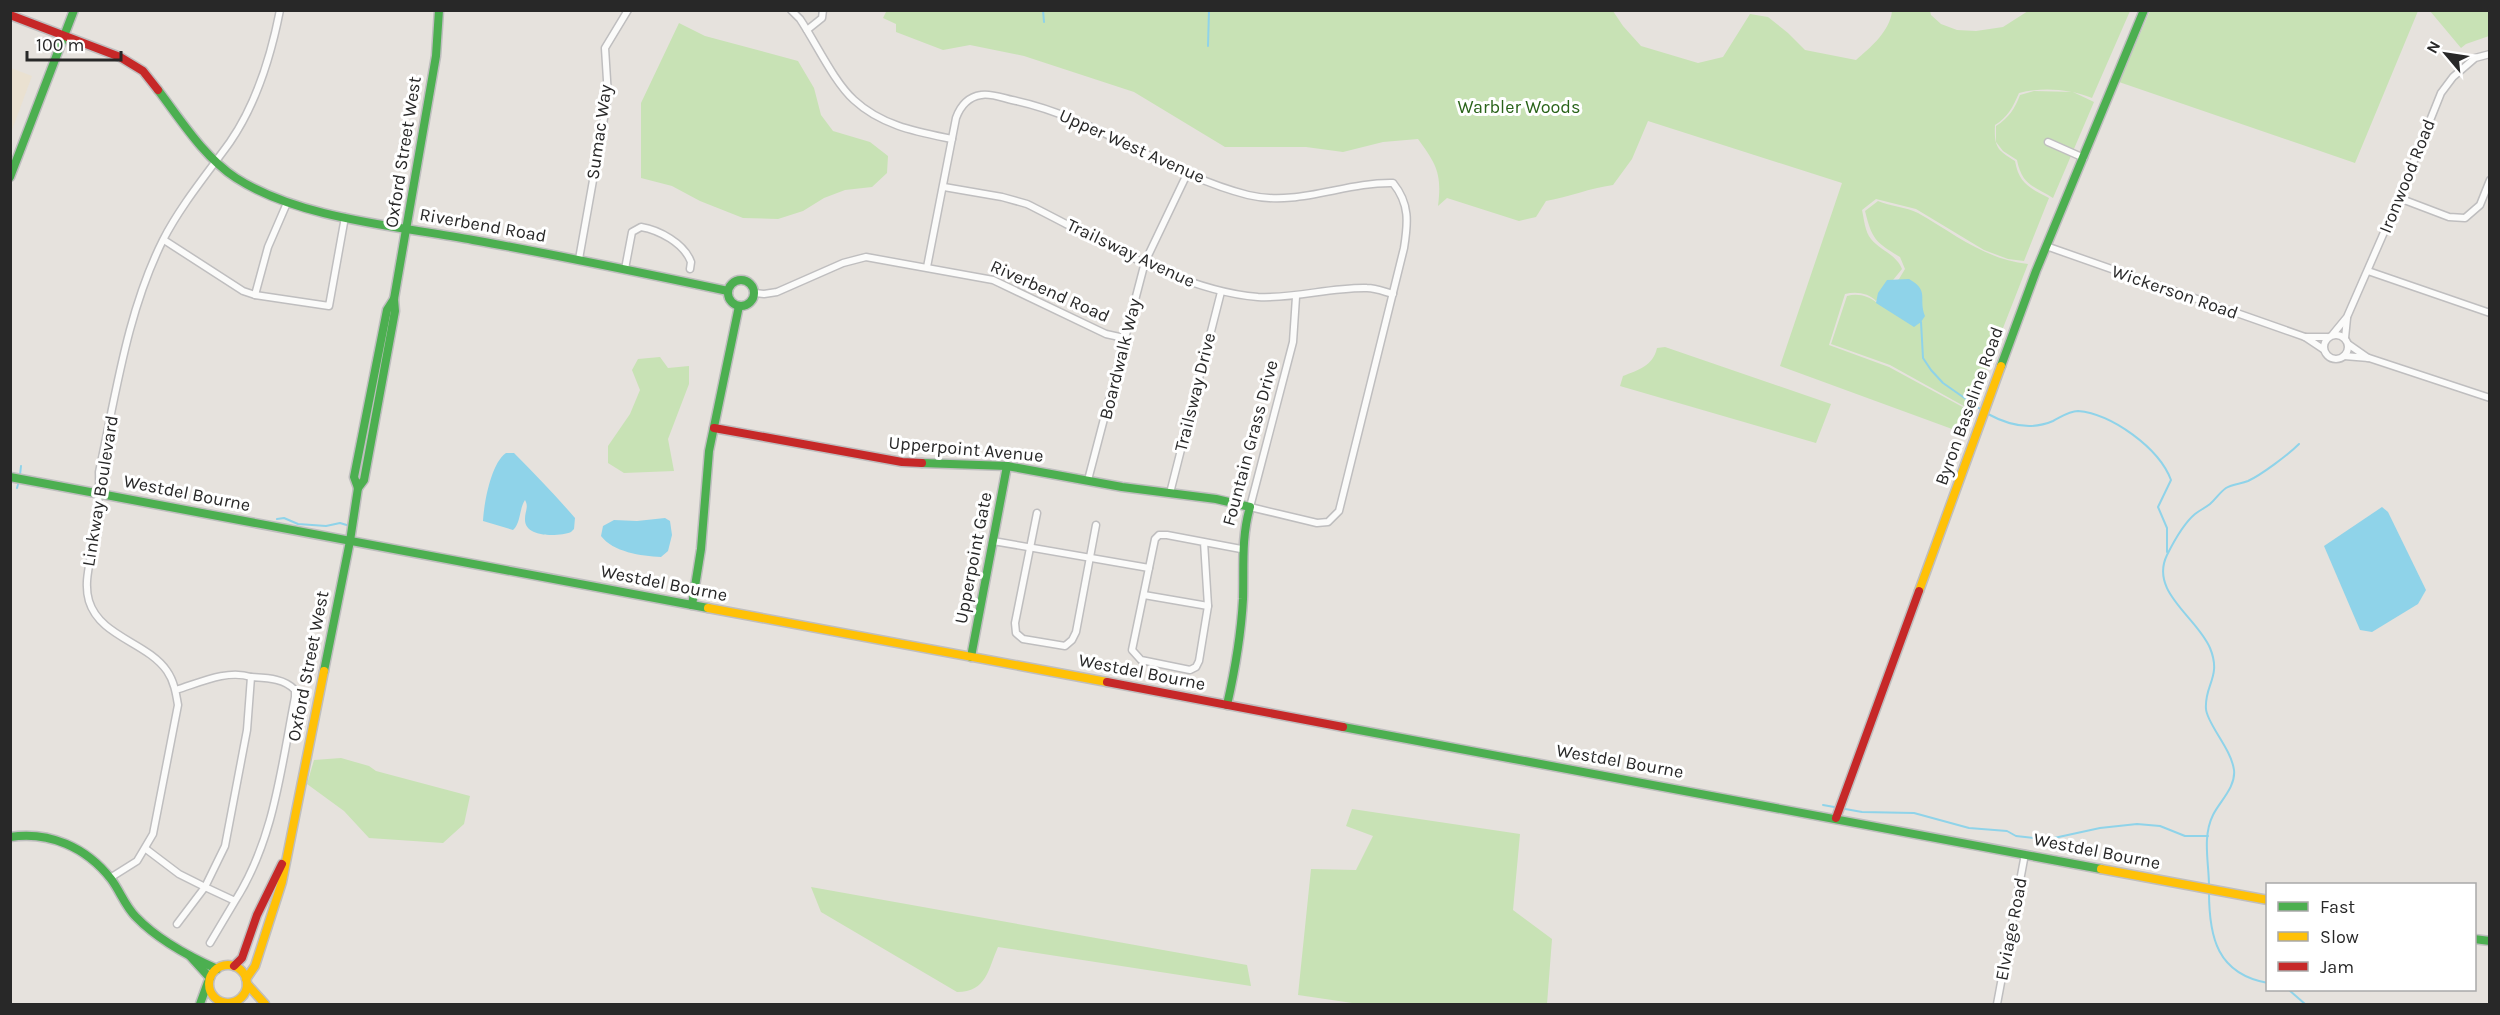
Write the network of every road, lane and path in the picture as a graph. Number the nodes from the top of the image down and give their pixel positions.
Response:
1 (74, 10) edge
2 (280, 10) edge
3 (439, 10) edge
4 (628, 10) edge
5 (823, 10) edge
6 (2144, 10) edge
7 (794, 12) edge
8 (10, 15) edge
9 (807, 30) junction
10 (65, 35) junction
11 (2490, 54) edge
12 (952, 139) junction
13 (2048, 142) dead end
14 (2084, 158) junction
15 (215, 160) junction
16 (1187, 174) junction
17 (10, 177) edge
18 (2490, 180) edge
19 (944, 187) junction
20 (2399, 198) junction
21 (286, 203) junction
22 (345, 217) junction
23 (407, 228) junction
24 (164, 240) junction
25 (2046, 246) junction
26 (579, 259) junction
27 (1145, 262) junction
28 (927, 267) junction
29 (625, 269) junction
30 (690, 269) dead end
31 (2368, 271) junction
32 (728, 291) junction
33 (1221, 292) junction
34 (755, 293) junction
35 (1394, 294) junction
36 (255, 295) junction
37 (1296, 297) junction
38 (739, 306) junction
39 (2490, 313) edge
40 (2347, 318) junction
41 (2330, 336) junction
42 (2305, 337) junction
43 (1124, 338) junction
44 (2347, 341) junction
45 (2324, 350) junction
46 (2344, 356) junction
47 (2369, 358) junction
48 (2490, 398) edge
49 (714, 428) junction
50 (1007, 465) junction
51 (10, 477) edge
52 (1088, 480) junction
53 (1170, 493) junction
54 (100, 494) junction
55 (1250, 507) junction
56 (1036, 513) dead end
57 (1096, 525) dead end
58 (993, 541) junction
59 (350, 542) junction
60 (1204, 542) junction
61 (1030, 547) junction
62 (1241, 549) junction
63 (1090, 558) junction
64 (1149, 568) junction
65 (1143, 595) junction
66 (692, 605) junction
67 (1208, 606) junction
68 (971, 657) junction
69 (251, 677) junction
70 (176, 690) junction
71 (1227, 705) junction
72 (1836, 818) junction
73 (10, 837) edge
74 (146, 849) junction
75 (288, 850) junction
76 (2025, 854) junction
77 (110, 878) junction
78 (205, 887) junction
79 (2266, 900) edge
80 (235, 902) junction
81 (177, 924) dead end
82 (210, 943) dead end
83 (190, 956) junction
84 (234, 966) junction
85 (217, 969) junction
86 (210, 979) junction
87 (247, 981) junction
88 (228, 1004) edge
89 (200, 1005) edge
90 (265, 1005) edge
91 (1996, 1005) edge

1 - 10 main road
2 - 15 street, Linkway Boulevard
3 - 23 main road, Oxford Street West
4 - 26 street, Sumac Way
5 - 9 street
6 - 14 main road, Byron Baseline Road
7 - 9 street
8 - 10 main road, Riverbend Road
9 - 12 street
10 - 15 main road, Riverbend Road
10 - 17 main road
11 - 20 street, Ironwood Road
12 - 16 street, Upper West Avenue
12 - 19 street, Upper West Avenue
13 - 14 street
14 - 25 main road, Byron Baseline Road
15 - 21 main road, Riverbend Road
15 - 24 street, Linkway Boulevard
16 - 27 street, Boardwalk Way
16 - 35 street, Upper West Avenue
18 - 20 street
19 - 27 street, Trailsway Avenue
19 - 28 street, Upper West Avenue
20 - 31 street, Ironwood Road
21 - 22 main road, Riverbend Road
21 - 36 street
22 - 23 main road, Riverbend Road
22 - 36 street
23 - 26 main road, Riverbend Road
23 - 59 main road, Oxford Street West
24 - 36 street
24 - 54 street, Linkway Boulevard
25 - 42 street, Wickerson Road
25 - 72 main road, Byron Baseline Road
26 - 29 main road, Riverbend Road
27 - 33 street, Trailsway Avenue
27 - 43 street, Boardwalk Way
28 - 34 street, Riverbend Road
28 - 43 street, Riverbend Road
29 - 30 street
29 - 32 main road, Riverbend Road
31 - 39 street
31 - 40 street, Ironwood Road
32 - 34 main road
32 - 38 main road
33 - 37 street, Trailsway Avenue
33 - 53 street, Trailsway Drive
34 - 38 main road
35 - 37 street, Trailsway Avenue
35 - 55 street, Upper West Avenue
37 - 55 street, Fountain Grass Drive
38 - 49 main road
40 - 41 street, Ironwood Road
40 - 44 street, Ironwood Road
41 - 42 street, Wickerson Road
41 - 44 street
41 - 45 street
42 - 45 street, Wickerson Road
43 - 52 street, Boardwalk Way
44 - 46 street
44 - 47 street
45 - 46 street
46 - 47 street
47 - 48 street
49 - 50 main road, Upperpoint Avenue
49 - 66 main road
50 - 52 main road, Upperpoint Avenue
50 - 58 main road, Upperpoint Gate
51 - 54 main road, Westdel Bourne
52 - 53 main road, Upperpoint Avenue
53 - 55 main road, Upperpoint Avenue
54 - 59 main road, Westdel Bourne
54 - 70 street, Linkway Boulevard
55 - 62 main road, Fountain Grass Drive
56 - 61 street
57 - 63 street
58 - 61 street
58 - 68 main road, Upperpoint Gate
59 - 66 main road, Westdel Bourne
59 - 75 main road, Oxford Street West
60 - 62 street
60 - 64 street
60 - 67 street
61 - 63 street
61 - 63 street
62 - 71 main road, Fountain Grass Drive
63 - 64 street
64 - 65 street
65 - 67 street
65 - 67 street
66 - 68 main road, Westdel Bourne
68 - 71 main road, Westdel Bourne
69 - 70 street
69 - 78 street
69 - 80 street
70 - 74 street
71 - 72 main road, Westdel Bourne
72 - 76 main road, Westdel Bourne
73 - 77 main road
74 - 77 street
74 - 78 street
75 - 84 main road, Oxford Street West
75 - 87 main road, Oxford Street West
76 - 79 main road, Westdel Bourne
76 - 91 street, Elviage Road
77 - 83 main road
78 - 80 street
78 - 81 street
80 - 82 street
83 - 85 main road
83 - 86 main road
84 - 85 main road
84 - 87 main road
85 - 86 main road
86 - 88 main road
86 - 89 main road
87 - 88 main road
87 - 90 main road

